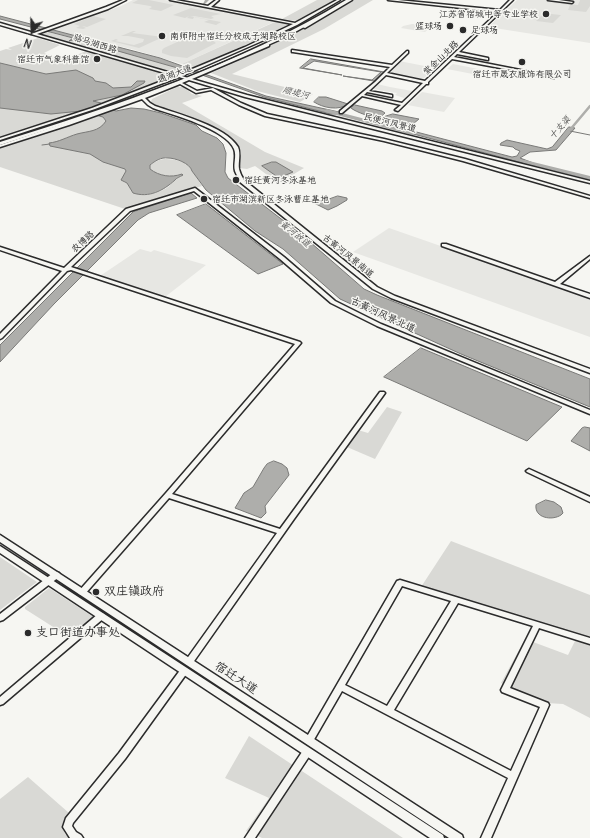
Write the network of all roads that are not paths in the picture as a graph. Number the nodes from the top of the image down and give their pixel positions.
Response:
1 (120, 0) edge
2 (126, 0) edge
3 (171, 0) edge
4 (176, 0) edge
5 (216, 0) edge
6 (339, 0) edge
7 (342, 0) edge
8 (348, 0) edge
9 (351, 0) edge
10 (389, 0) edge
11 (512, 0) edge
12 (549, 0) edge
13 (563, 0) edge
14 (208, 7) junction
15 (99, 10) junction
16 (500, 11) junction
17 (316, 15) junction
18 (308, 18) junction
19 (297, 23) junction
20 (0, 24) edge
21 (285, 30) junction
22 (35, 32) junction
23 (281, 34) junction
24 (293, 51) dead end
25 (407, 52) dead end
26 (457, 53) junction
27 (452, 58) junction
28 (487, 59) dead end
29 (221, 61) junction
30 (213, 65) junction
31 (393, 66) junction
32 (204, 71) junction
33 (194, 74) junction
34 (385, 74) junction
35 (554, 77) dead end
36 (184, 78) junction
37 (160, 83) junction
38 (171, 83) junction
39 (427, 83) junction
40 (182, 84) dead end
41 (153, 91) junction
42 (366, 91) junction
43 (361, 95) junction
44 (391, 96) dead end
45 (142, 97) junction
46 (403, 104) junction
47 (115, 105) junction
48 (397, 110) dead end
49 (341, 112) dead end
50 (82, 116) junction
51 (0, 143) edge
52 (590, 182) edge
53 (195, 189) joint
54 (590, 197) edge
55 (444, 245) dead end
56 (0, 248) edge
57 (590, 257) edge
58 (64, 270) junction
59 (556, 284) junction
60 (590, 296) edge
61 (0, 337) edge
62 (590, 371) edge
63 (382, 393) dead end
64 (590, 412) edge
65 (529, 471) dead end
66 (168, 495) junction
67 (590, 500) edge
68 (280, 532) junction
69 (0, 538) edge
70 (0, 549) edge
71 (52, 578) junction
72 (82, 592) junction
73 (456, 600) junction
74 (101, 616) junction
75 (0, 618) edge
76 (537, 625) junction
77 (590, 641) edge
78 (189, 662) junction
79 (184, 671) junction
80 (340, 686) junction
81 (0, 702) edge
82 (389, 711) junction
83 (309, 740) junction
84 (307, 752) junction
85 (513, 776) junction
86 (78, 838) edge
87 (250, 838) edge
88 (439, 838) edge
89 (458, 838) edge
90 (486, 838) edge

1 - 15 street
2 - 15 street
3 - 14 street
4 - 14 street
5 - 14 street
6 - 18 street
7 - 17 main road, 通湖大道
8 - 30 main road
9 - 32 street
10 - 16 street
11 - 16 street, 紫金山北路
12 - 13 street
14 - 19 street
15 - 22 street
16 - 26 street, 紫金山北路
17 - 18 main road
17 - 23 main road, 通湖大道
18 - 19 street
19 - 21 street
20 - 22 street, 骆马湖西路
21 - 23 main road
21 - 30 street
22 - 36 street, 骆马湖西路
23 - 29 main road, 通湖大道
24 - 31 street
25 - 31 street
26 - 27 street, 紫金山北路
26 - 28 street
27 - 35 street
27 - 39 street, 紫金山北路
29 - 30 main road
29 - 32 main road, 通湖大道
30 - 32 main road
30 - 32 street
31 - 34 street
32 - 33 main road, 通湖大道
32 - 33 street
33 - 36 main road, 通湖大道
33 - 36 street
34 - 39 street
34 - 42 street
36 - 37 street
36 - 38 main road, 通湖大道
36 - 41 street
36 - 52 street, 民便河风景道
37 - 41 main road
37 - 47 street
38 - 41 main road, 通湖大道
38 - 45 main road, 通湖大道
39 - 46 street, 紫金山北路
40 - 54 street
41 - 45 main road
41 - 47 main road, 通湖大道
42 - 43 street
42 - 44 street
43 - 46 street
43 - 49 street
45 - 47 main road, 通湖大道
45 - 62 street, 古黄河风景南道
46 - 48 street, 紫金山北路
47 - 50 main road, 通湖大道
47 - 50 street
50 - 51 main road, 通湖大道
50 - 51 street
53 - 58 street, 农博路
53 - 64 street, 古黄河风景北道
55 - 59 street
56 - 58 street
57 - 59 street
58 - 61 street, 农博路
58 - 66 street
59 - 60 street
63 - 68 street
65 - 67 street
66 - 68 street
66 - 72 street
68 - 78 street
69 - 71 main road, 宿迁大道
70 - 71 main road, 宿迁大道
71 - 72 main road, 宿迁大道
71 - 74 main road, 宿迁大道
71 - 75 street
72 - 78 main road, 宿迁大道
73 - 76 street
73 - 80 street
73 - 82 street
74 - 79 main road, 宿迁大道
74 - 81 street
76 - 77 street
76 - 85 street
78 - 83 main road, 宿迁大道
79 - 84 main road, 宿迁大道
79 - 86 street
80 - 82 street
80 - 83 street
82 - 85 street
83 - 89 main road, 宿迁大道
84 - 87 street
84 - 88 main road, 宿迁大道
85 - 90 street

